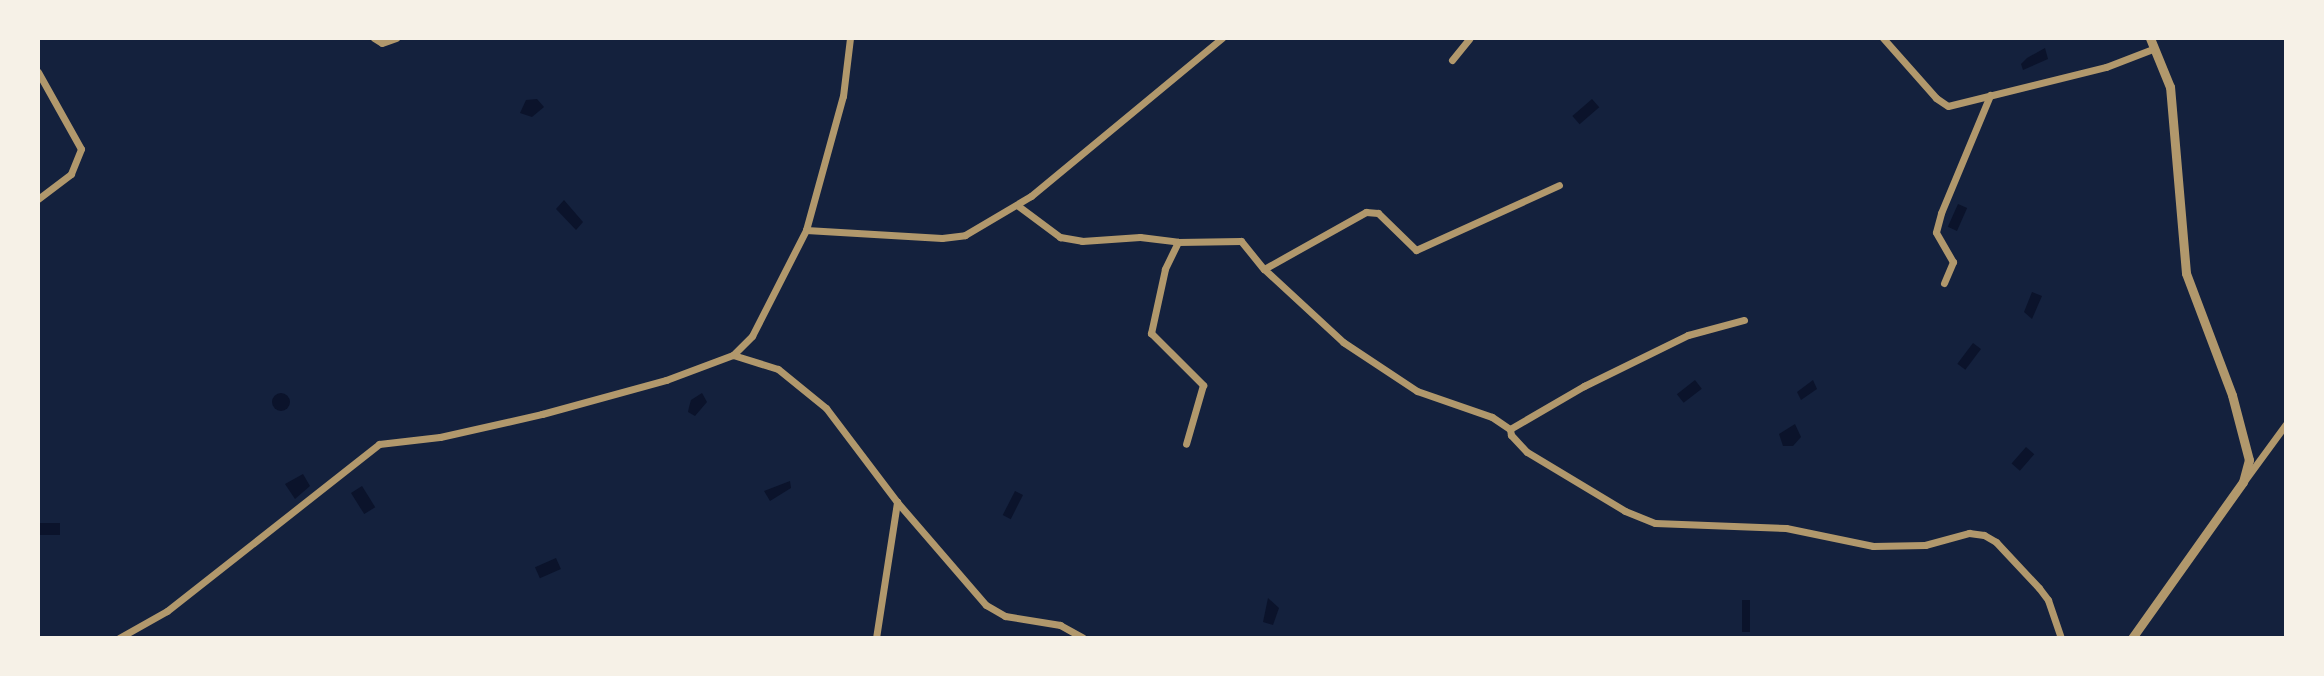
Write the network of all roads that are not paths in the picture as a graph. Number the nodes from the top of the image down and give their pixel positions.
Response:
1 (374, 38) edge
2 (396, 38) edge
3 (850, 38) edge
4 (1222, 38) edge
5 (1470, 38) edge
6 (1883, 38) edge
7 (2150, 38) edge
8 (2153, 49) junction
9 (1452, 60) dead end
10 (38, 72) edge
11 (1990, 95) junction
12 (1559, 185) dead end
13 (38, 199) edge
14 (1017, 205) junction
15 (806, 230) junction
16 (1178, 242) junction
17 (1264, 269) junction
18 (1944, 283) dead end
19 (1744, 320) dead end
20 (733, 355) junction
21 (2286, 424) edge
22 (1510, 429) junction
23 (1186, 444) dead end
24 (2243, 482) junction
25 (897, 502) junction
26 (119, 638) edge
27 (876, 638) edge
28 (1083, 638) edge
29 (2061, 638) edge
30 (2132, 638) edge

1 - 2 street
3 - 15 street
4 - 14 street
5 - 9 street
6 - 11 street
7 - 8 street
8 - 11 street
8 - 24 street
10 - 13 street
11 - 18 street
12 - 17 street
14 - 15 street
14 - 16 street
15 - 20 street
16 - 17 street
16 - 23 street
17 - 22 street
19 - 22 street
20 - 25 street
20 - 26 street
21 - 24 street
22 - 29 street
24 - 30 street
25 - 27 street
25 - 28 street

